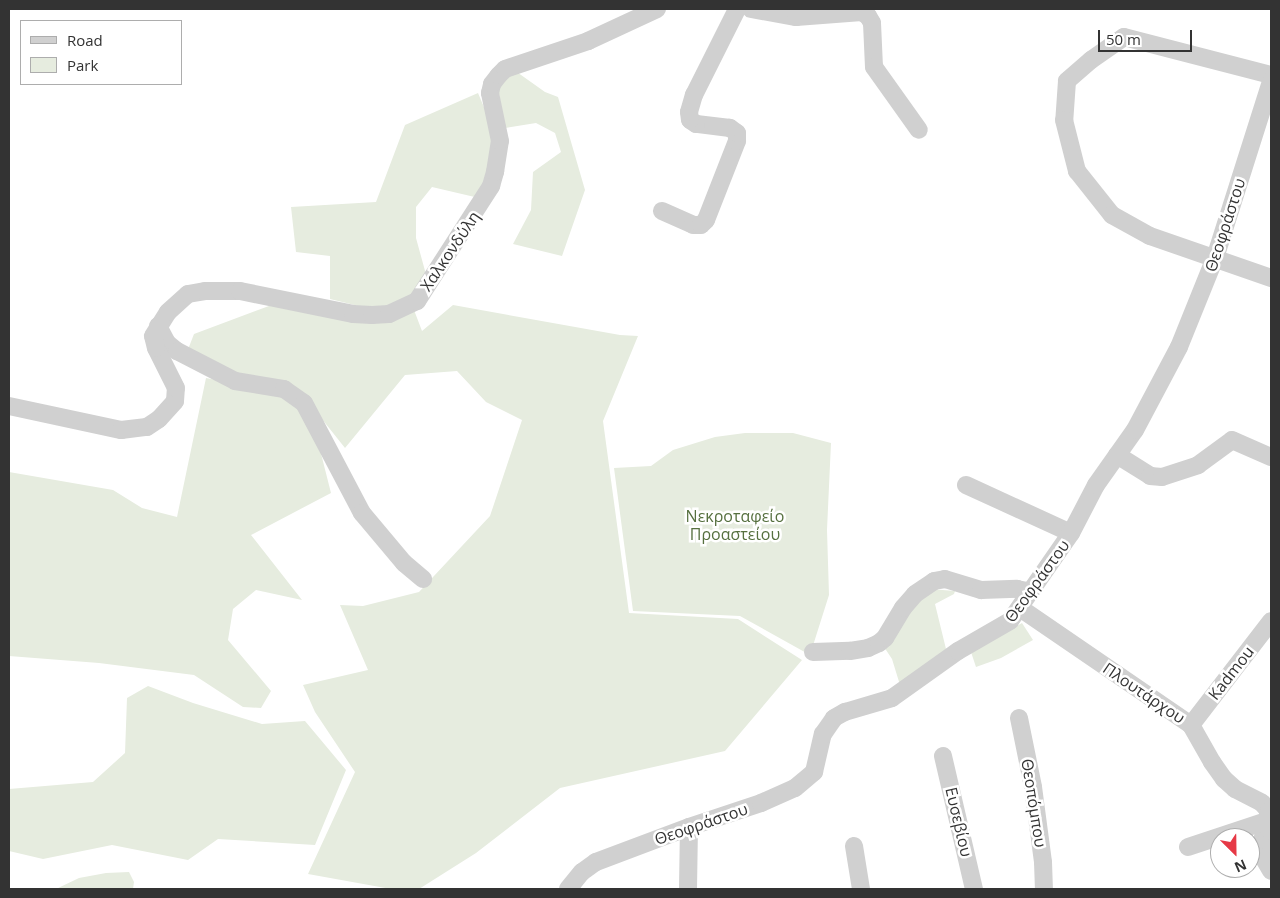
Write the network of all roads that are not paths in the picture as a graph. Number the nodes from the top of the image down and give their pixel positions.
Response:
1 (657, 9) edge
2 (737, 9) edge
3 (751, 9) edge
4 (1271, 75) edge
5 (1271, 81) edge
6 (919, 130) dead end
7 (662, 211) dead end
8 (1215, 258) junction
9 (1271, 278) edge
10 (158, 326) junction
11 (9, 406) edge
12 (1117, 455) junction
13 (1271, 457) edge
14 (966, 485) dead end
15 (1071, 533) junction
16 (423, 579) dead end
17 (1031, 592) junction
18 (1020, 608) junction
19 (1271, 620) edge
20 (813, 652) dead end
21 (1019, 718) dead end
22 (1191, 725) junction
23 (942, 756) dead end
24 (1269, 820) junction
25 (689, 826) junction
26 (854, 846) dead end
27 (1188, 847) dead end
28 (1271, 869) edge
29 (568, 889) edge
30 (688, 889) edge
31 (861, 889) edge
32 (974, 889) edge
33 (1044, 889) edge

1 - 10 street, Χαλκονδύλη
2 - 7 street
3 - 6 street
4 - 8 street
5 - 8 street, Θεοφράστου
8 - 9 street
8 - 12 street, Θεοφράστου
10 - 11 street
10 - 16 street
12 - 13 street
12 - 15 street, Θεοφράστου
14 - 15 street
15 - 17 street, Θεοφράστου
17 - 18 street, Θεοφράστου
17 - 20 street
18 - 22 street, Πλουτάρχου
18 - 25 street, Θεοφράστου
19 - 22 street, Kadmou
21 - 33 street, Θεοπόμπου
22 - 24 street, Πλουτάρχου
23 - 32 street, Ευσεβίου
24 - 27 street
24 - 28 street
25 - 29 street, Θεοφράστου
25 - 30 street
26 - 31 street

